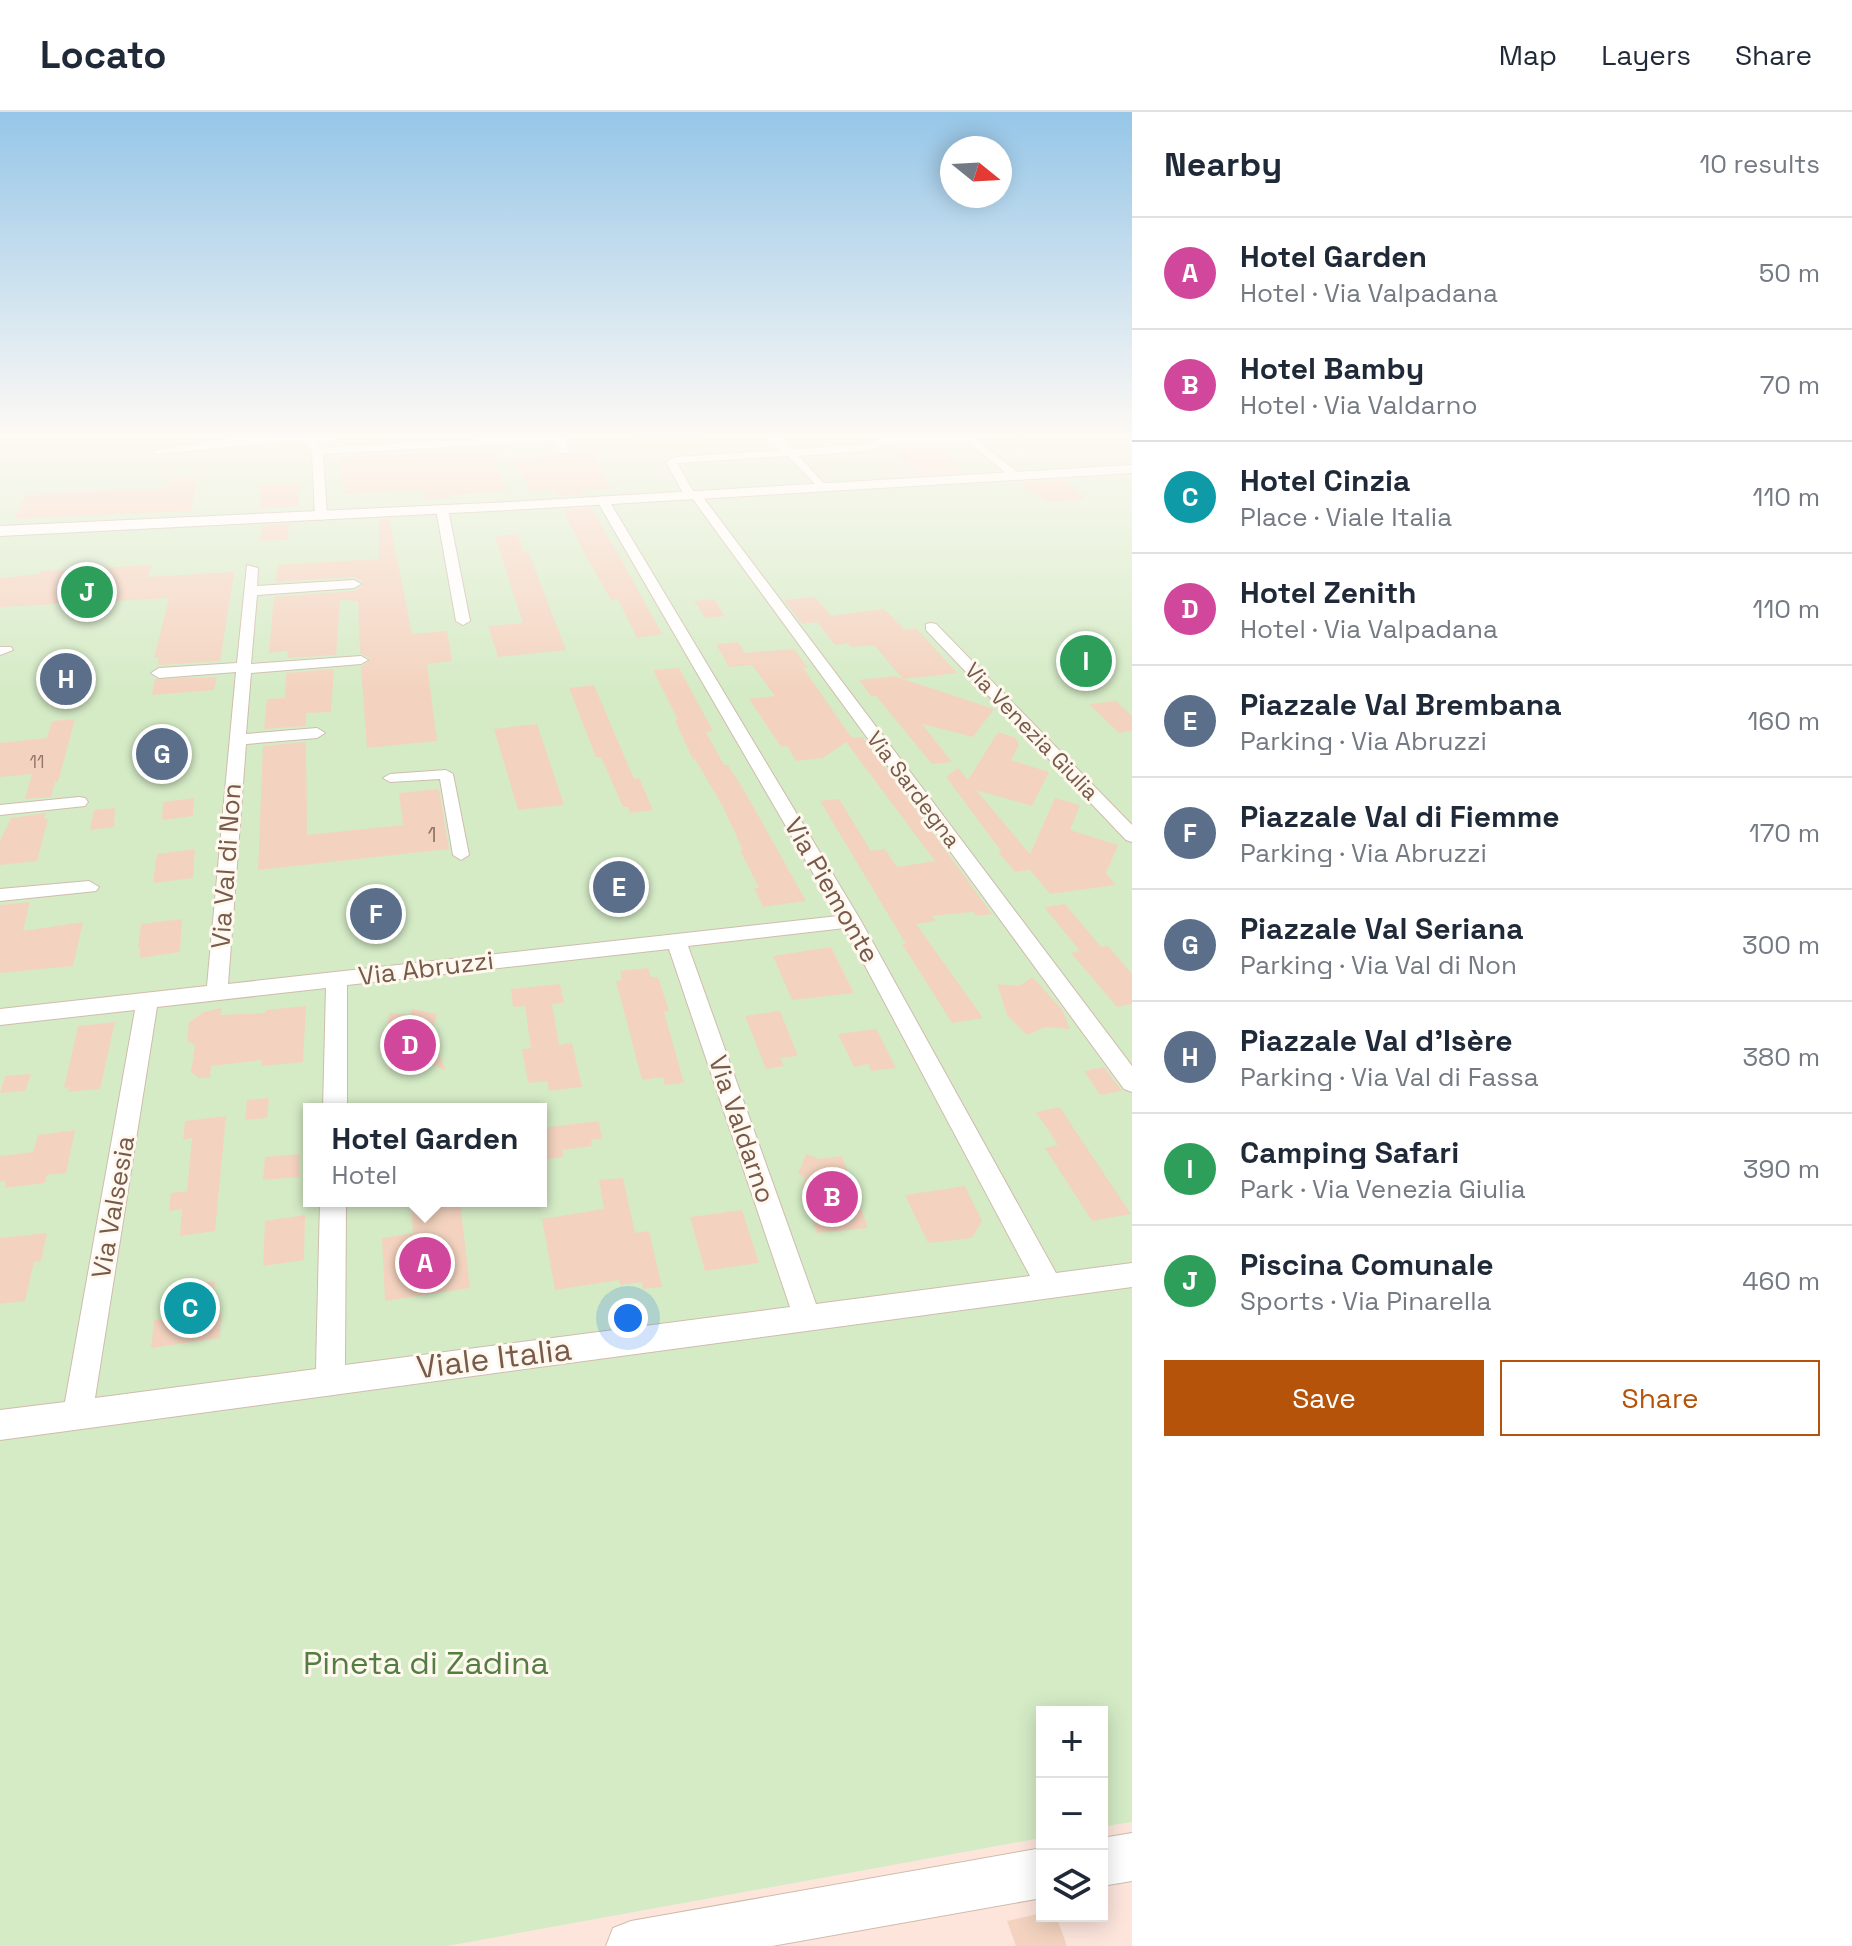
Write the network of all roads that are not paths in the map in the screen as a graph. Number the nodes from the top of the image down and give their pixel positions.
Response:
1 (266, 519) edge
2 (444, 519) edge
3 (614, 519) edge
4 (710, 519) edge
5 (0, 531) edge
6 (252, 568) dead end
7 (354, 584) dead end
8 (250, 591) junction
9 (463, 621) dead end
10 (931, 627) dead end
11 (361, 660) dead end
12 (243, 668) junction
13 (159, 673) dead end
14 (317, 733) dead end
15 (236, 740) junction
16 (390, 778) dead end
17 (79, 802) dead end
18 (0, 810) edge
19 (1132, 836) edge
20 (461, 855) dead end
21 (89, 887) dead end
22 (0, 895) edge
23 (851, 921) junction
24 (676, 940) junction
25 (337, 978) junction
26 (217, 991) junction
27 (147, 1000) junction
28 (0, 1017) edge
29 (1132, 1083) edge
30 (335, 1103) edge
31 (333, 1207) edge
32 (1132, 1275) edge
33 (1050, 1287) junction
34 (807, 1317) junction
35 (330, 1379) junction
36 (78, 1413) junction
37 (0, 1425) edge
38 (1132, 1857) edge
39 (1108, 1861) edge
40 (1036, 1874) edge
41 (631, 1946) edge

1 - 5 street
2 - 9 street
3 - 23 street, Via Piemonte
4 - 29 street, Via Sardegna
6 - 8 street, Via Val di Non
7 - 8 street
8 - 12 street, Via Val di Non
10 - 19 street, Via Venezia Giulia
11 - 12 street
12 - 13 street
12 - 15 street, Via Val di Non
14 - 15 street
15 - 26 street, Via Val di Non
16 - 20 street
17 - 18 street
21 - 22 street
23 - 24 street, Via Abruzzi
23 - 33 street, Via Piemonte
24 - 25 street, Via Abruzzi
24 - 34 street, Via Valdarno
25 - 26 street, Via Abruzzi
25 - 30 street
26 - 27 street, Via Abruzzi
27 - 28 street, Via Abruzzi
27 - 36 street, Via Valsesia
31 - 35 street
32 - 33 street, Viale Italia
33 - 34 street, Viale Italia
34 - 35 street, Viale Italia
35 - 36 street, Viale Italia
36 - 37 street, Viale Italia
38 - 39 street
40 - 41 street

